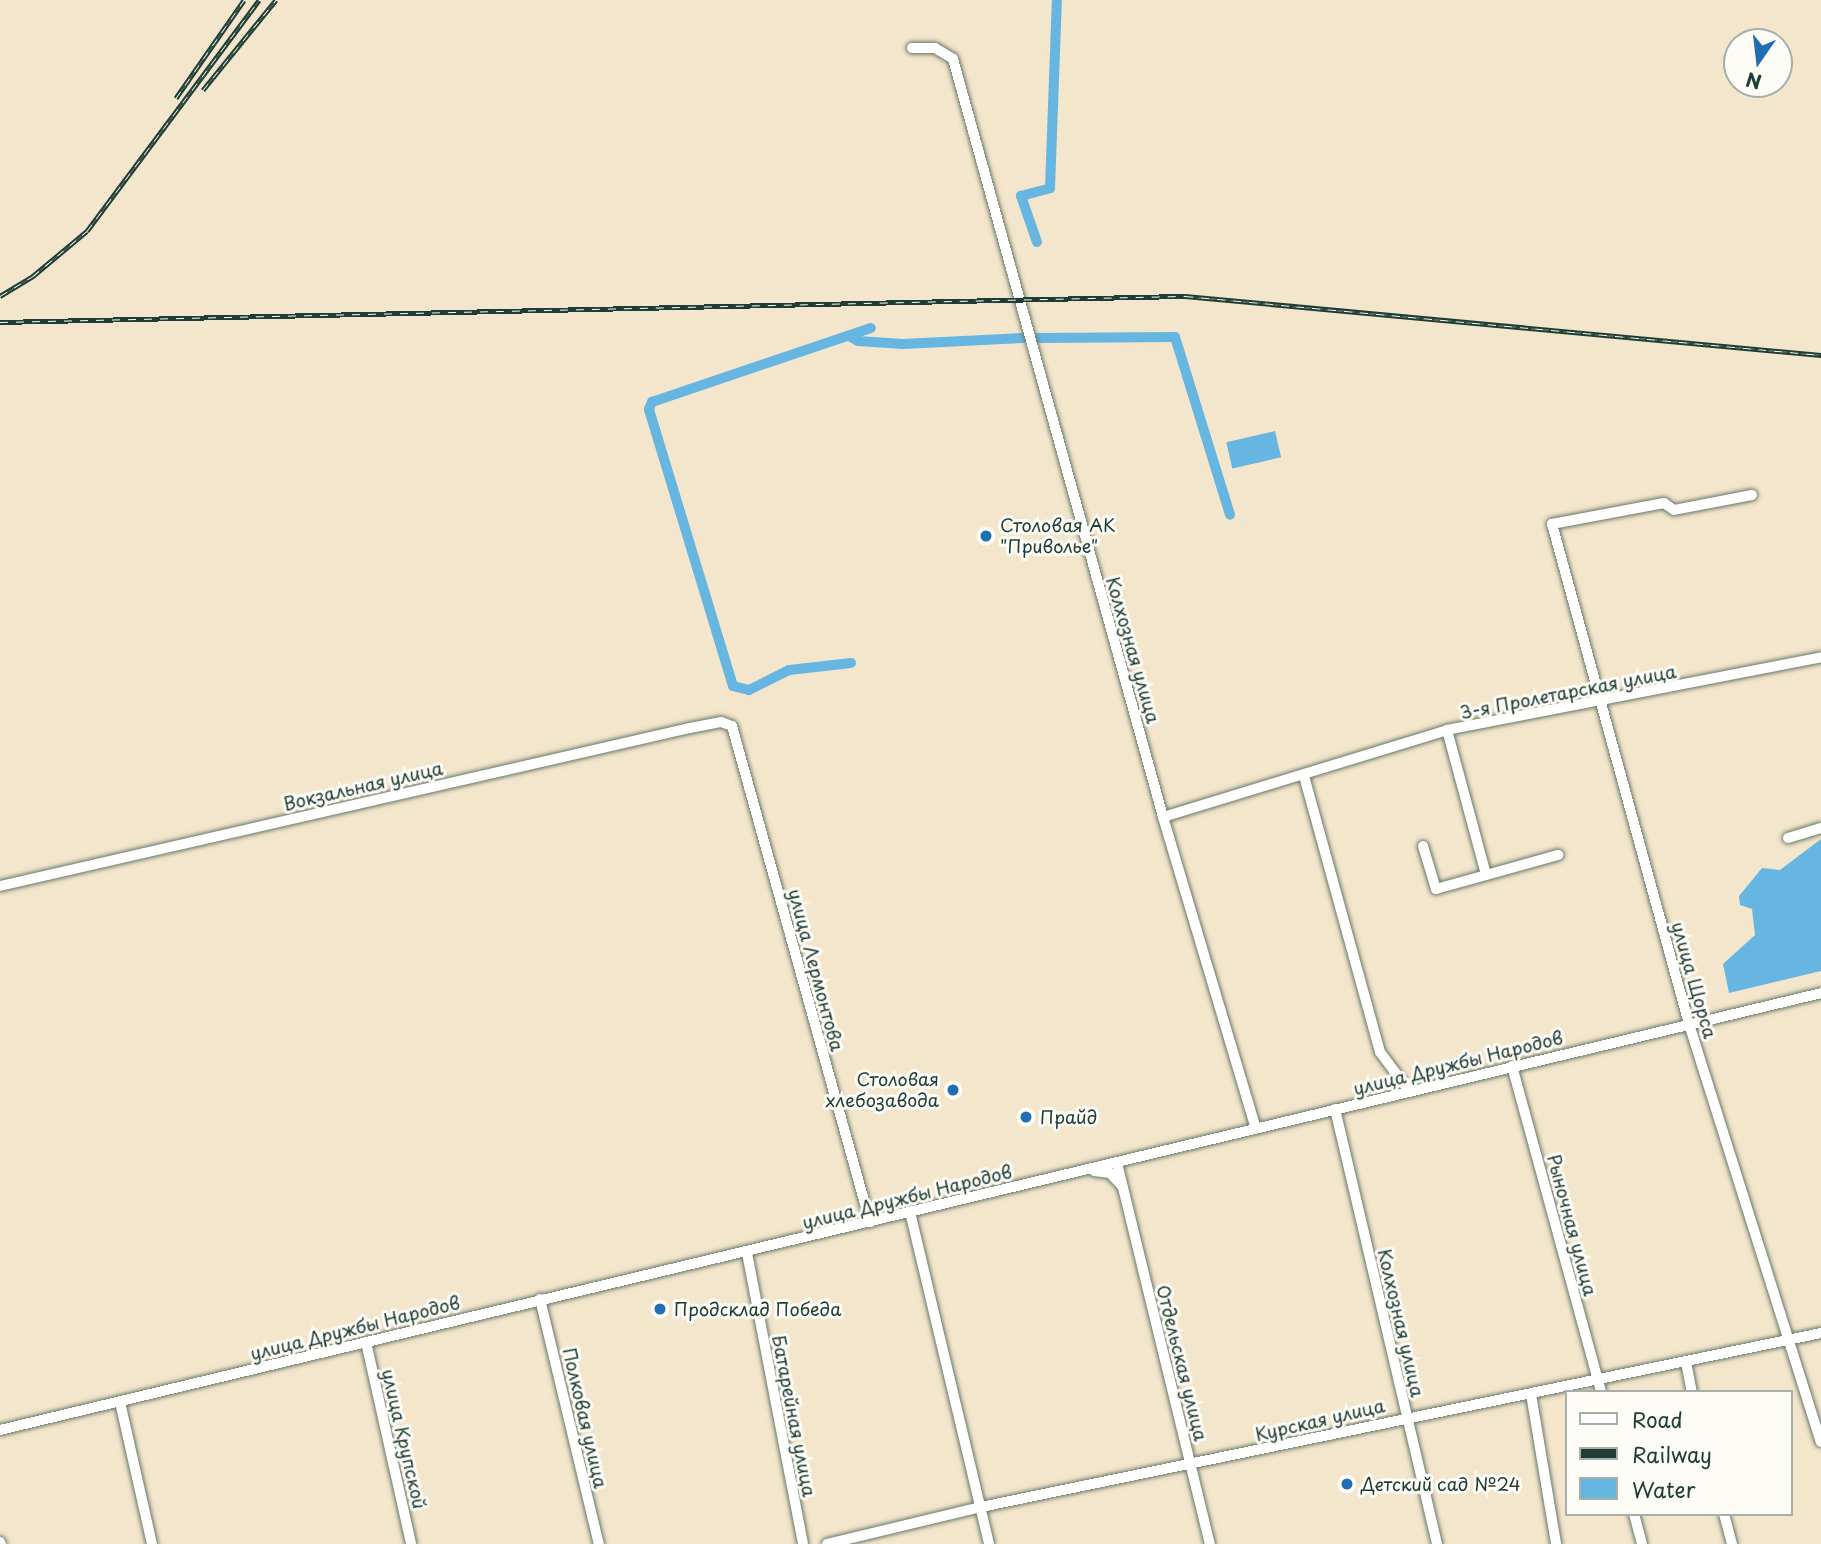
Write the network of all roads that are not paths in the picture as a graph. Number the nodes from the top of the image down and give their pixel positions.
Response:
1 (912, 48) dead end
2 (1752, 495) dead end
3 (1821, 657) edge
4 (1598, 702) junction
5 (732, 726) joint
6 (1447, 730) junction
7 (1304, 776) junction
8 (1163, 817) junction
9 (1821, 828) edge
10 (1788, 838) dead end
11 (1423, 846) dead end
12 (1558, 855) dead end
13 (1486, 875) junction
14 (0, 886) edge
15 (1821, 993) edge
16 (1689, 1024) junction
17 (1512, 1066) junction
18 (1409, 1091) junction
19 (1335, 1110) junction
20 (1256, 1128) junction
21 (1139, 1157) junction
22 (1117, 1163) junction
23 (1087, 1170) junction
24 (1124, 1188) junction
25 (910, 1212) junction
26 (870, 1222) junction
27 (747, 1253) junction
28 (540, 1299) junction
29 (1821, 1333) edge
30 (1792, 1340) junction
31 (366, 1342) junction
32 (1686, 1362) junction
33 (1600, 1386) edge
34 (1692, 1390) edge
35 (1531, 1394) junction
36 (120, 1402) junction
37 (1407, 1416) junction
38 (0, 1430) edge
39 (1821, 1442) edge
40 (1191, 1465) junction
41 (981, 1507) junction
42 (1635, 1516) edge
43 (1725, 1516) edge
44 (152, 1544) edge
45 (411, 1544) edge
46 (599, 1544) edge
47 (803, 1544) edge
48 (827, 1544) edge
49 (989, 1544) edge
50 (1210, 1544) edge
51 (1437, 1544) edge
52 (1556, 1544) edge
53 (1642, 1544) edge
54 (1732, 1544) edge

1 - 8 street, Колхозная улица
2 - 4 street, улица Щорса
3 - 4 street, 3-я Пролетарская улица
4 - 6 street, 3-я Пролетарская улица
4 - 16 street, улица Щорса
5 - 14 street, Вокзальная улица
5 - 26 street, улица Лермонтова
6 - 7 street, 3-я Пролетарская улица
6 - 13 street
7 - 8 street, 3-я Пролетарская улица
7 - 18 street
8 - 20 street, Колхозная улица
9 - 10 street
11 - 13 street
12 - 13 street
15 - 16 street, улица Дружбы Народов
16 - 17 street, улица Дружбы Народов
16 - 30 street, улица Щорса
17 - 18 street, улица Дружбы Народов
17 - 33 street, Рыночная улица
18 - 19 street, улица Дружбы Народов
19 - 20 street, улица Дружбы Народов
19 - 37 street, Колхозная улица
20 - 21 street, улица Дружбы Народов
21 - 22 street, улица Дружбы Народов
21 - 24 street
22 - 23 street, улица Дружбы Народов
22 - 24 street, Отдельская улица
23 - 24 street
23 - 25 street, улица Дружбы Народов
24 - 40 street, Отдельская улица
25 - 26 street, улица Дружбы Народов
25 - 41 street
26 - 27 street, улица Дружбы Народов
27 - 28 street, улица Дружбы Народов
27 - 47 street, Батарейная улица
28 - 31 street, улица Дружбы Народов
28 - 46 street, Полковая улица
29 - 30 street, Курская улица
30 - 32 street, Курская улица
30 - 39 street, улица Щорса
31 - 36 street, улица Дружбы Народов
31 - 45 street, улица Крупской
32 - 33 street, Курская улица
32 - 34 street
33 - 35 street, Курская улица
35 - 37 street, Курская улица
35 - 52 street
36 - 38 street, улица Дружбы Народов
36 - 44 street
37 - 40 street, Курская улица
37 - 51 street, Колхозная улица
40 - 41 street, Курская улица
40 - 50 street, Отдельская улица
41 - 48 street, Курская улица
41 - 49 street
42 - 53 street
43 - 54 street

